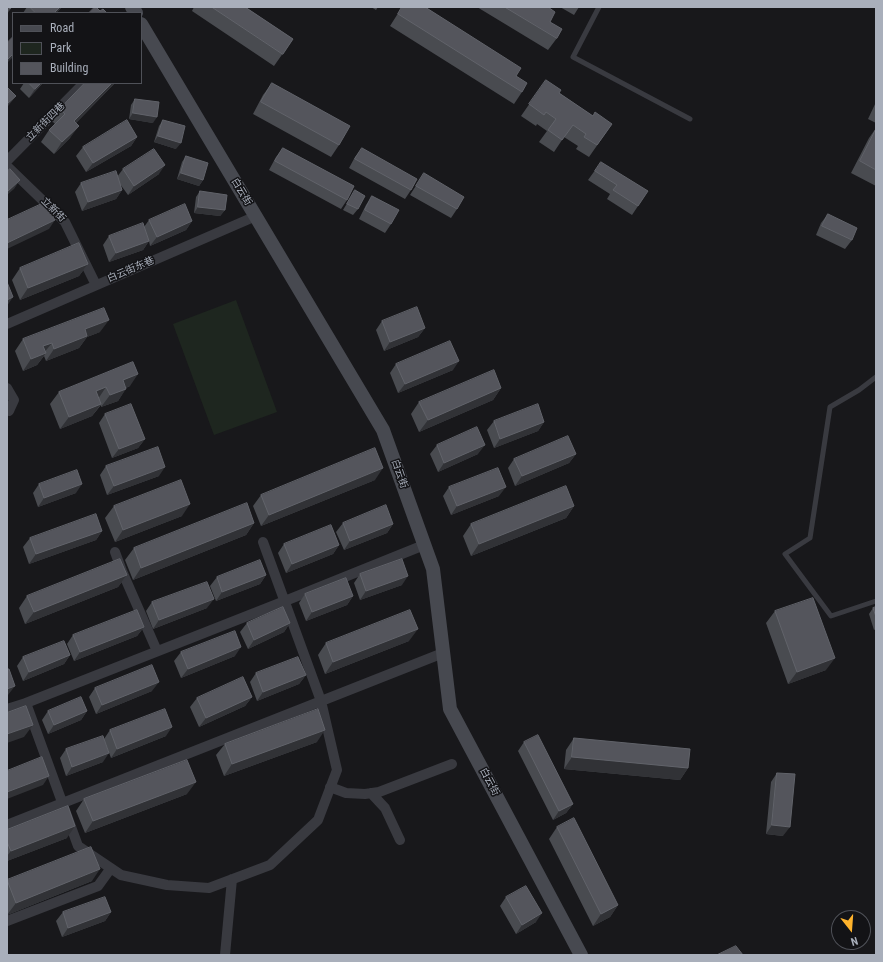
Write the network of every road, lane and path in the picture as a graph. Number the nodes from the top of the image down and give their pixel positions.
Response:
1 (599, 7) edge
2 (142, 25) edge
3 (83, 84) edge
4 (690, 119) dead end
5 (7, 161) edge
6 (7, 166) edge
7 (256, 216) junction
8 (96, 285) junction
9 (7, 324) edge
10 (876, 377) edge
11 (7, 388) edge
12 (7, 410) edge
13 (263, 542) dead end
14 (424, 545) junction
15 (115, 552) dead end
16 (285, 601) junction
17 (876, 601) edge
18 (157, 651) junction
19 (443, 653) junction
20 (321, 701) junction
21 (26, 702) junction
22 (7, 709) edge
23 (452, 764) dead end
24 (330, 787) junction
25 (371, 793) junction
26 (63, 803) junction
27 (7, 825) edge
28 (400, 840) dead end
29 (112, 868) junction
30 (232, 879) junction
31 (7, 921) edge
32 (226, 955) edge
33 (581, 955) edge

1 - 4 lane
2 - 7 main road, 白云街
3 - 5 street, 立新街四巷
6 - 8 street, 立新街
7 - 8 street, 白云街东巷
7 - 14 main road, 白云街
8 - 9 street, 白云街东巷
10 - 17 lane
11 - 12 street
13 - 16 street
14 - 16 street
14 - 19 main road, 白云街
15 - 18 street
16 - 18 street
16 - 20 street
18 - 21 street
19 - 20 street
19 - 33 main road, 白云街
20 - 24 street
20 - 26 street
21 - 22 street
21 - 26 street
23 - 25 street
24 - 25 street
24 - 30 street
25 - 28 street
26 - 27 street
26 - 29 street
29 - 30 street
29 - 31 street
30 - 32 street

